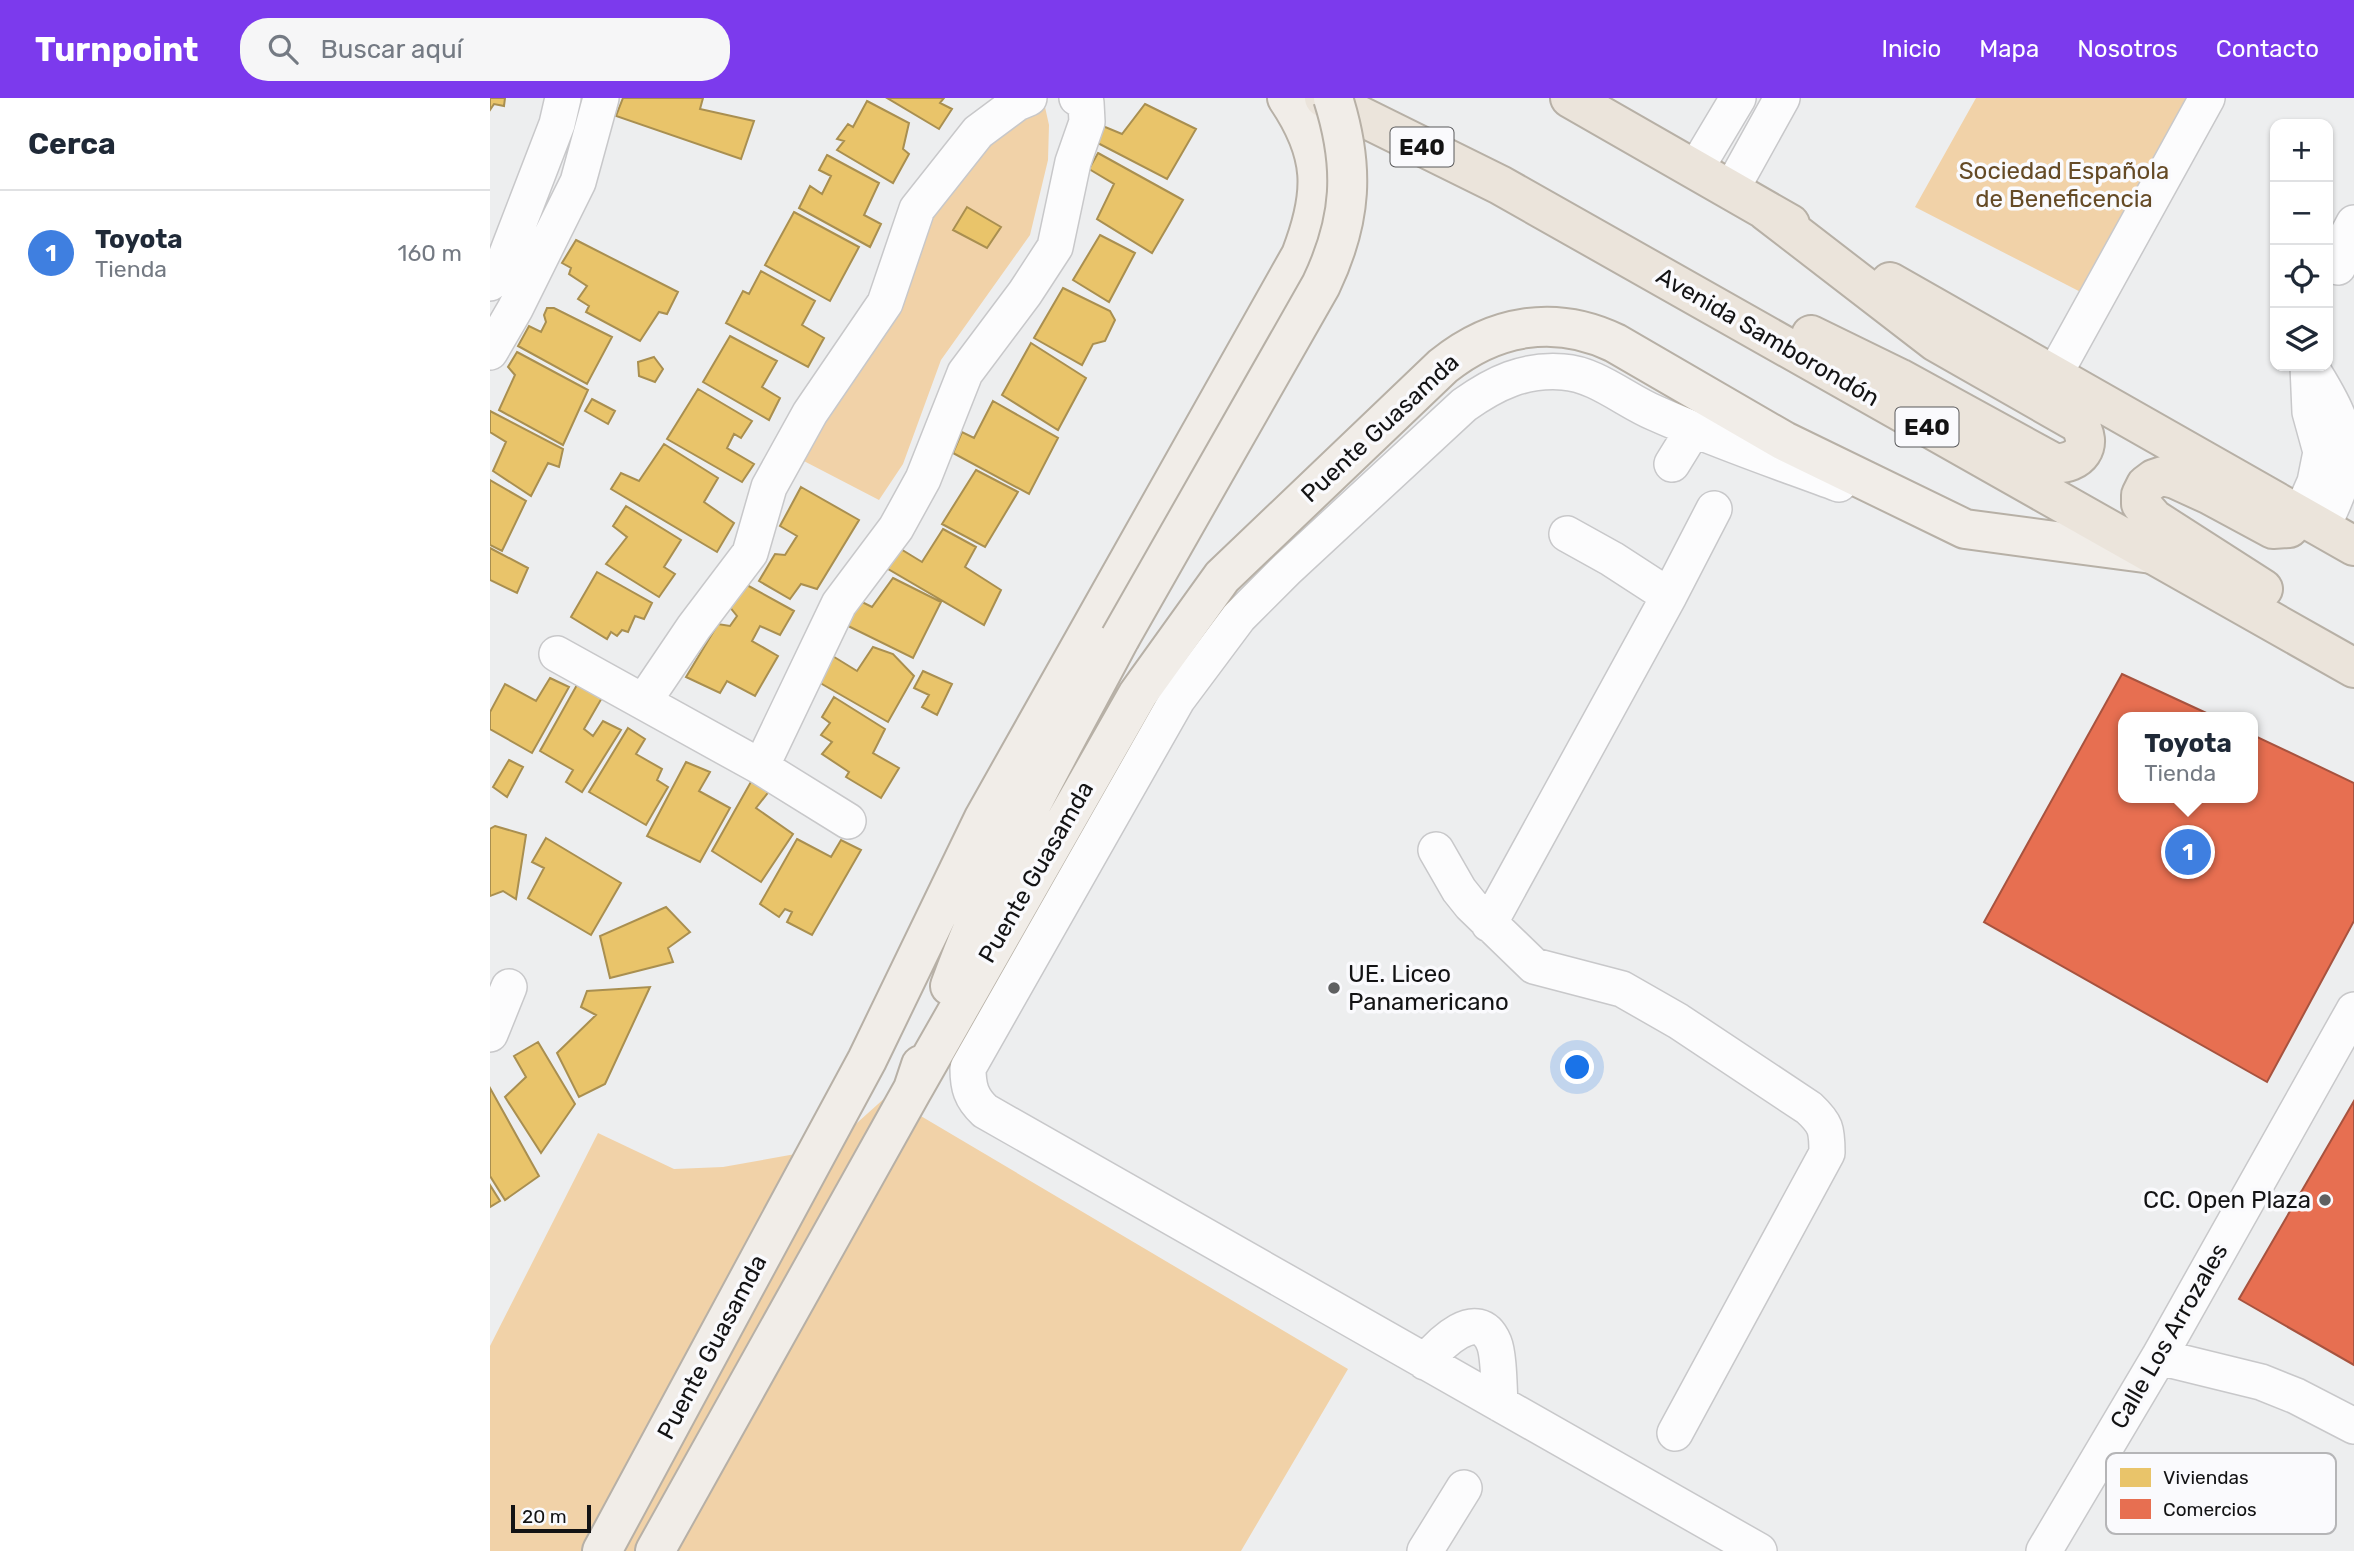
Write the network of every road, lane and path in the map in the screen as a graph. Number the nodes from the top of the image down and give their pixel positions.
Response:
1 (563, 98) edge
2 (601, 98) edge
3 (1029, 98) edge
4 (1287, 98) edge
5 (1324, 98) edge
6 (1333, 98) edge
7 (1570, 98) edge
8 (1738, 98) edge
9 (1782, 98) edge
10 (2207, 98) edge
11 (1084, 100) edge
12 (1695, 170) junction
13 (1731, 190) junction
14 (1766, 211) junction
15 (2354, 223) edge
16 (1626, 256) junction
17 (2340, 271) edge
18 (490, 283) edge
19 (490, 351) edge
20 (2309, 371) edge
21 (2054, 374) junction
22 (1693, 430) junction
23 (1672, 464) dead end
24 (1714, 509) dead end
25 (1965, 529) junction
26 (2326, 530) edge
27 (1567, 534) dead end
28 (2152, 554) junction
29 (1669, 596) junction
30 (558, 654) dead end
31 (2354, 660) edge
32 (2354, 668) edge
33 (644, 701) junction
34 (761, 767) junction
35 (848, 821) dead end
36 (1436, 850) dead end
37 (1489, 923) junction
38 (509, 987) dead end
39 (2354, 1010) edge
40 (490, 1034) edge
41 (913, 1089) junction
42 (2159, 1357) junction
43 (1425, 1362) junction
44 (1500, 1404) junction
45 (2354, 1426) edge
46 (1675, 1433) dead end
47 (1464, 1488) dead end
48 (601, 1551) edge
49 (655, 1551) edge
50 (1425, 1551) edge
51 (1759, 1551) edge
52 (2045, 1551) edge

1 - 18 street
2 - 19 street
3 - 33 street
4 - 48 main road, Puente Guasamda
5 - 16 highway, Avenida Samborondón / E40
6 - 41 main road, Puente Guasamda, bridge
7 - 12 highway
8 - 12 street
9 - 13 street
10 - 21 street
11 - 34 street
12 - 13 highway
13 - 14 highway
14 - 16 highway
14 - 21 highway
15 - 17 street
16 - 28 highway, Avenida Samborondón / E40
20 - 26 street
21 - 26 highway
22 - 23 street
22 - 25 street
22 - 43 street
24 - 29 street
25 - 28 main road, Puente Guasamda
25 - 41 main road, Puente Guasamda
26 - 31 highway
27 - 29 street
28 - 32 highway, Avenida Samborondón / E40
29 - 37 street
30 - 33 street
33 - 34 street
34 - 35 street
36 - 37 street
37 - 46 street
38 - 40 street
39 - 42 street, Calle Los Arrozales
41 - 49 main road, Puente Guasamda
42 - 45 street
42 - 52 street, Calle Los Arrozales
43 - 44 street
43 - 44 street
44 - 51 street
47 - 50 street

